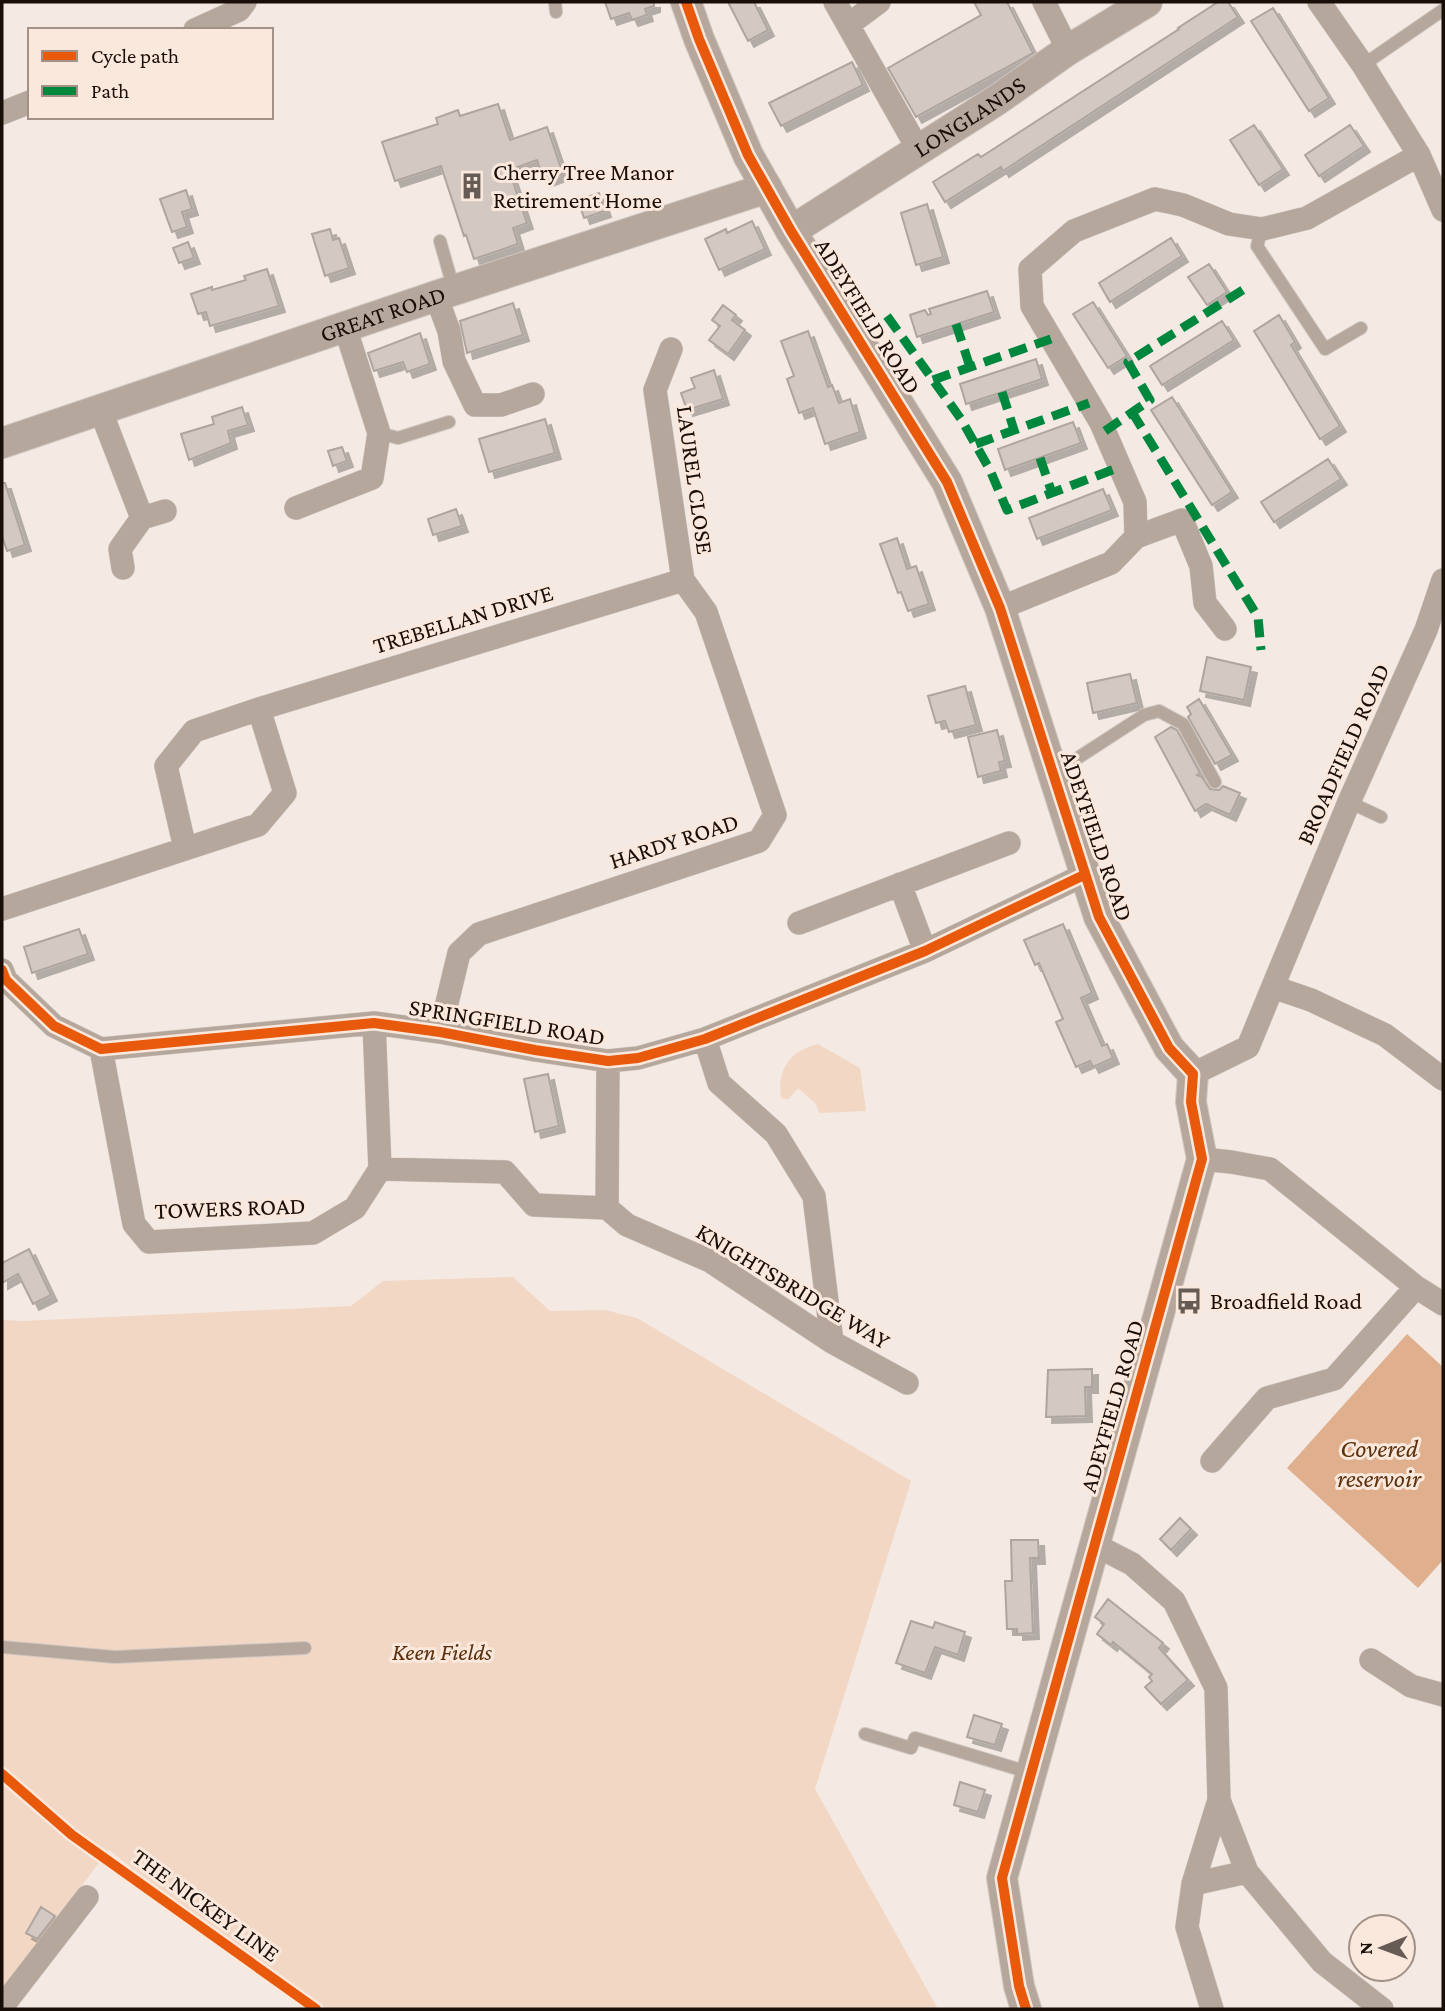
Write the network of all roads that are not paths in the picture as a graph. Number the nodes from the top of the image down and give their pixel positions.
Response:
1 (245, 2) edge
2 (686, 2) edge
3 (835, 2) edge
4 (879, 2) edge
5 (1044, 2) edge
6 (1147, 2) edge
7 (1319, 2) edge
8 (1443, 10) edge
9 (848, 25) junction
10 (199, 28) edge
11 (1068, 50) junction
12 (1363, 65) junction
13 (28, 103) edge
14 (2, 113) edge
15 (918, 149) junction
16 (1419, 156) junction
17 (766, 188) junction
18 (1443, 210) edge
19 (1262, 229) junction
20 (791, 231) junction
21 (440, 241) dead end
22 (445, 293) junction
23 (345, 327) junction
24 (1361, 328) dead end
25 (671, 349) dead end
26 (533, 394) dead end
27 (100, 408) junction
28 (449, 422) dead end
29 (379, 433) junction
30 (2, 443) edge
31 (296, 508) dead end
32 (165, 511) dead end
33 (142, 519) junction
34 (1136, 537) junction
35 (122, 568) dead end
36 (683, 580) junction
37 (1443, 580) edge
38 (1000, 608) junction
39 (1225, 629) dead end
40 (259, 709) junction
41 (1053, 774) junction
42 (1215, 782) dead end
43 (1349, 802) junction
44 (1381, 817) dead end
45 (1009, 843) dead end
46 (185, 848) junction
47 (1084, 875) junction
48 (900, 884) junction
49 (2, 909) edge
50 (799, 923) dead end
51 (925, 951) junction
52 (2, 970) edge
53 (1273, 987) junction
54 (374, 1023) junction
55 (440, 1032) junction
56 (705, 1039) junction
57 (101, 1049) junction
58 (608, 1061) junction
59 (1193, 1074) junction
60 (1443, 1079) edge
61 (1202, 1159) junction
62 (380, 1169) junction
63 (607, 1208) junction
64 (1416, 1287) junction
65 (1443, 1304) edge
66 (832, 1342) junction
67 (908, 1383) dead end
68 (1212, 1461) dead end
69 (1095, 1545) junction
70 (2, 1647) edge
71 (304, 1648) dead end
72 (1371, 1660) dead end
73 (1443, 1695) edge
74 (865, 1734) dead end
75 (1031, 1773) junction
76 (1219, 1800) junction
77 (1247, 1872) junction
78 (1193, 1884) junction
79 (87, 1897) dead end
80 (2, 2007) edge
81 (1026, 2009) edge
82 (1212, 2009) edge
83 (1382, 2009) edge

1 - 10 street
2 - 17 street, ADEYFIELD ROAD
3 - 9 street
4 - 9 street
5 - 11 street
6 - 11 street, LONGLANDS
7 - 12 street
8 - 12 lane
9 - 15 street
11 - 15 street, LONGLANDS
12 - 16 street
13 - 14 street
15 - 20 street, LONGLANDS
16 - 18 street
16 - 19 street
17 - 20 street, ADEYFIELD ROAD
17 - 22 street, GREAT ROAD
19 - 24 lane
19 - 34 street
20 - 38 street, ADEYFIELD ROAD
21 - 22 lane
22 - 23 street, GREAT ROAD
22 - 26 street
23 - 27 street, GREAT ROAD
23 - 29 street
25 - 36 street, LAUREL CLOSE
27 - 30 street, GREAT ROAD
27 - 33 street
28 - 29 lane
29 - 31 street
32 - 33 street
33 - 35 street
34 - 38 street
34 - 39 street
36 - 40 street, TREBELLAN DRIVE
36 - 55 street, HARDY ROAD
37 - 43 street, BROADFIELD ROAD
38 - 41 street, ADEYFIELD ROAD
40 - 46 street, TREBELLAN DRIVE
40 - 46 street
41 - 42 lane
41 - 47 street, ADEYFIELD ROAD
43 - 44 lane
43 - 53 street, BROADFIELD ROAD
45 - 48 street
46 - 49 street
47 - 51 street, SPRINGFIELD ROAD
47 - 59 street, ADEYFIELD ROAD
48 - 50 street
48 - 51 street
51 - 56 street, SPRINGFIELD ROAD
52 - 57 street
53 - 59 street, BROADFIELD ROAD
53 - 60 street
54 - 55 street, SPRINGFIELD ROAD
54 - 57 street, SPRINGFIELD ROAD
54 - 62 street
55 - 58 street, SPRINGFIELD ROAD
56 - 58 street, SPRINGFIELD ROAD
56 - 66 street
57 - 62 street, TOWERS ROAD
58 - 63 street
59 - 61 street, ADEYFIELD ROAD
61 - 64 street
61 - 69 street, ADEYFIELD ROAD
62 - 63 street
63 - 66 street, KNIGHTSBRIDGE WAY
64 - 65 street
64 - 68 street
66 - 67 street, KNIGHTSBRIDGE WAY
69 - 75 street, ADEYFIELD ROAD
69 - 76 street
70 - 71 lane
72 - 73 street
74 - 75 lane
75 - 81 street, ADEYFIELD ROAD
76 - 77 street
76 - 78 street
77 - 78 street
77 - 83 street
78 - 82 street
79 - 80 street

